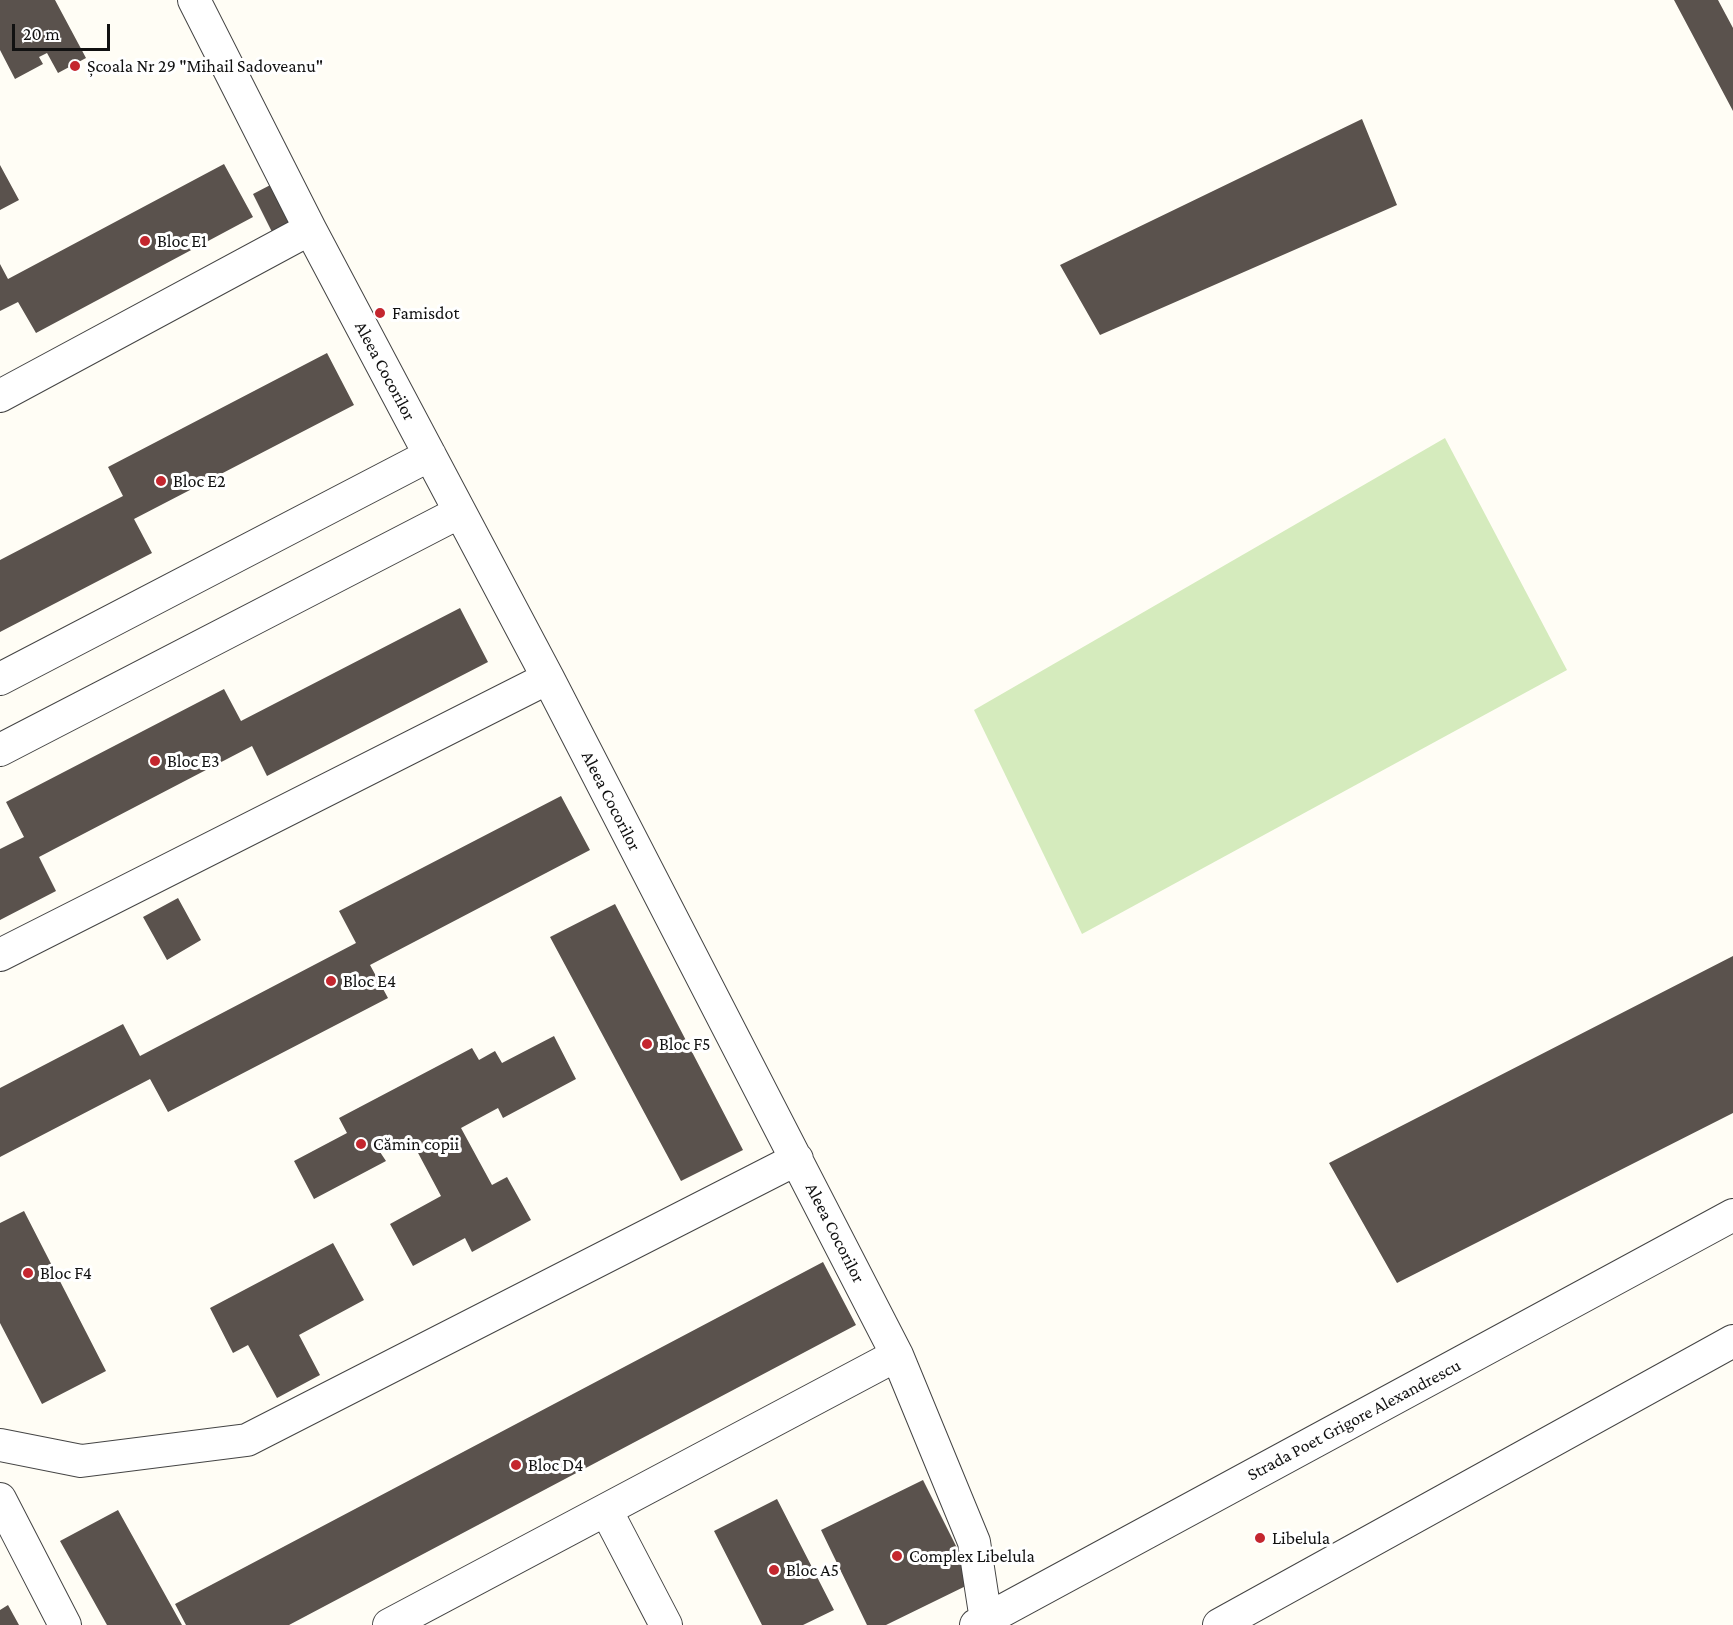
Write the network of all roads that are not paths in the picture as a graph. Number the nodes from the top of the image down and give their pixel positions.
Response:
1 (194, 0) edge
2 (310, 229) junction
3 (0, 396) edge
4 (429, 455) junction
5 (460, 512) junction
6 (548, 678) junction
7 (0, 679) edge
8 (0, 750) edge
9 (0, 955) edge
10 (797, 1159) junction
11 (1733, 1215) edge
12 (1733, 1341) edge
13 (897, 1355) junction
14 (0, 1445) edge
15 (0, 1499) edge
16 (606, 1510) junction
17 (981, 1622) edge
18 (65, 1625) edge
19 (389, 1625) edge
20 (666, 1625) edge
21 (1219, 1625) edge

1 - 2 street, Aleea Cocorilor
2 - 3 street
2 - 4 street, Aleea Cocorilor
4 - 5 street, Aleea Cocorilor
4 - 7 street
5 - 6 street, Aleea Cocorilor
5 - 8 street
6 - 9 street
6 - 10 street, Aleea Cocorilor
10 - 13 street, Aleea Cocorilor
10 - 14 street
11 - 17 street, Strada Poet Grigore Alexandrescu
12 - 21 street
13 - 16 street
13 - 17 street, Aleea Cocorilor
15 - 18 street
16 - 19 street
16 - 20 street

